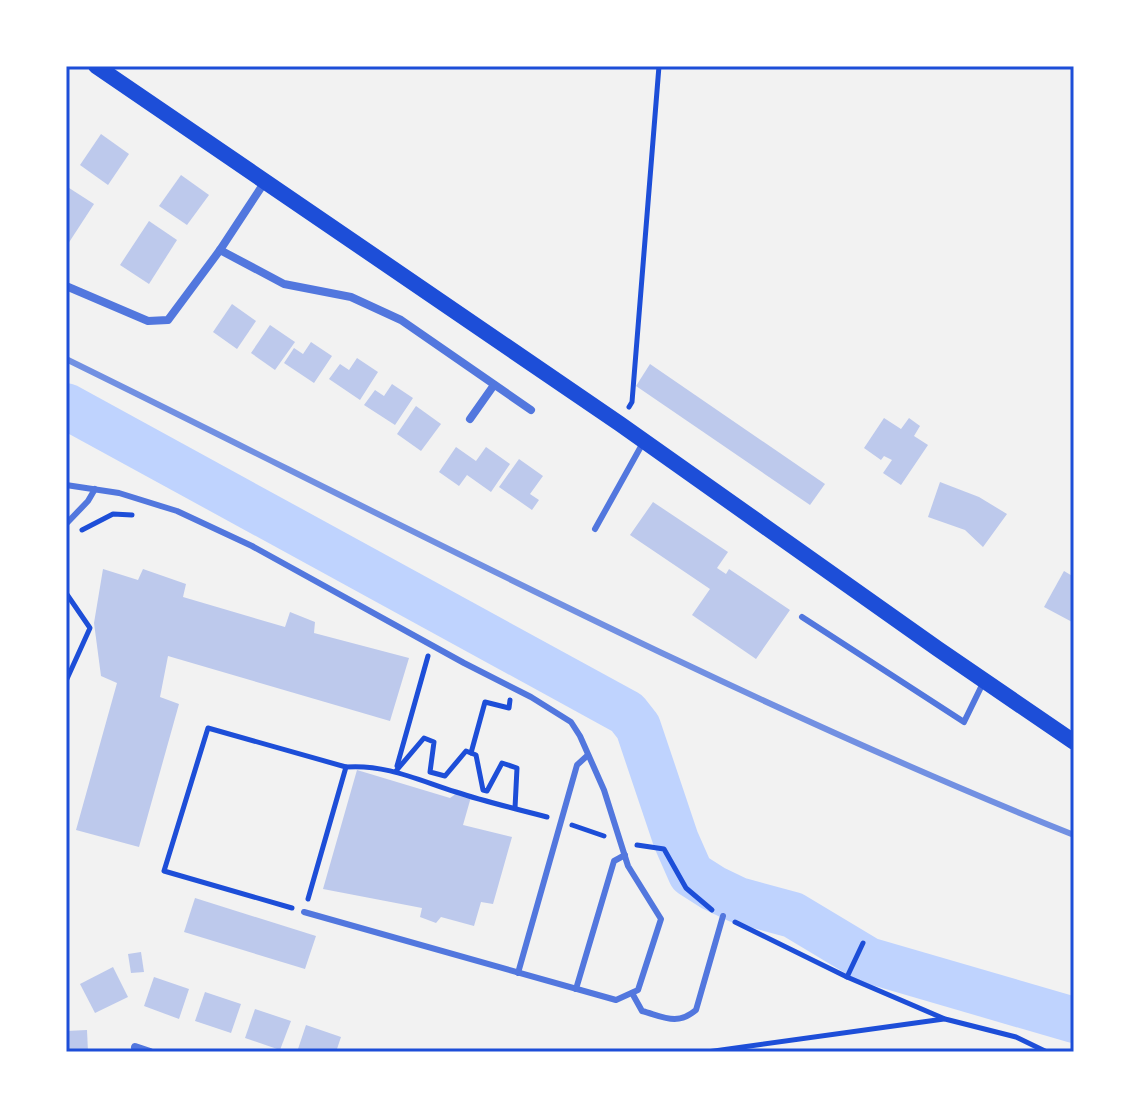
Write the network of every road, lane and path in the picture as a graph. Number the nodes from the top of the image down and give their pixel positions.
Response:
1 (96, 66) edge
2 (659, 66) edge
3 (264, 183) junction
4 (220, 250) junction
5 (66, 286) edge
6 (494, 385) junction
7 (531, 410) dead end
8 (470, 419) dead end
9 (620, 424) junction
10 (644, 441) junction
11 (66, 485) edge
12 (95, 489) junction
13 (136, 515) dead end
14 (66, 524) edge
15 (595, 529) dead end
16 (74, 536) dead end
17 (66, 593) edge
18 (802, 617) dead end
19 (430, 651) dead end
20 (66, 681) edge
21 (984, 681) junction
22 (512, 688) junction
23 (1074, 742) edge
24 (471, 753) junction
25 (588, 755) junction
26 (346, 767) junction
27 (396, 771) junction
28 (657, 848) dead end
29 (625, 855) junction
30 (304, 912) junction
31 (723, 916) junction
32 (863, 943) dead end
33 (518, 973) junction
34 (847, 976) junction
35 (576, 989) junction
36 (632, 993) junction
37 (945, 1019) junction
38 (135, 1047) dead end
39 (150, 1052) edge
40 (707, 1052) edge
41 (1047, 1052) edge

1 - 3 main road
2 - 9 path
3 - 4 street
3 - 9 main road
4 - 5 street
4 - 6 street
6 - 7 street
6 - 8 street
9 - 10 main road
10 - 15 lane
10 - 21 main road
11 - 12 lane
12 - 14 lane
12 - 22 lane
13 - 16 path
17 - 20 path
18 - 21 lane
19 - 27 path
21 - 23 main road
22 - 24 path
22 - 25 lane
24 - 27 path
24 - 27 path
25 - 29 lane
25 - 33 lane
26 - 27 path
26 - 30 path
26 - 30 path
28 - 31 path
29 - 35 lane
29 - 36 lane
30 - 33 lane
31 - 34 path
31 - 36 lane
32 - 34 path
33 - 35 lane
34 - 37 path
35 - 36 lane
37 - 40 path
37 - 41 path
38 - 39 street

